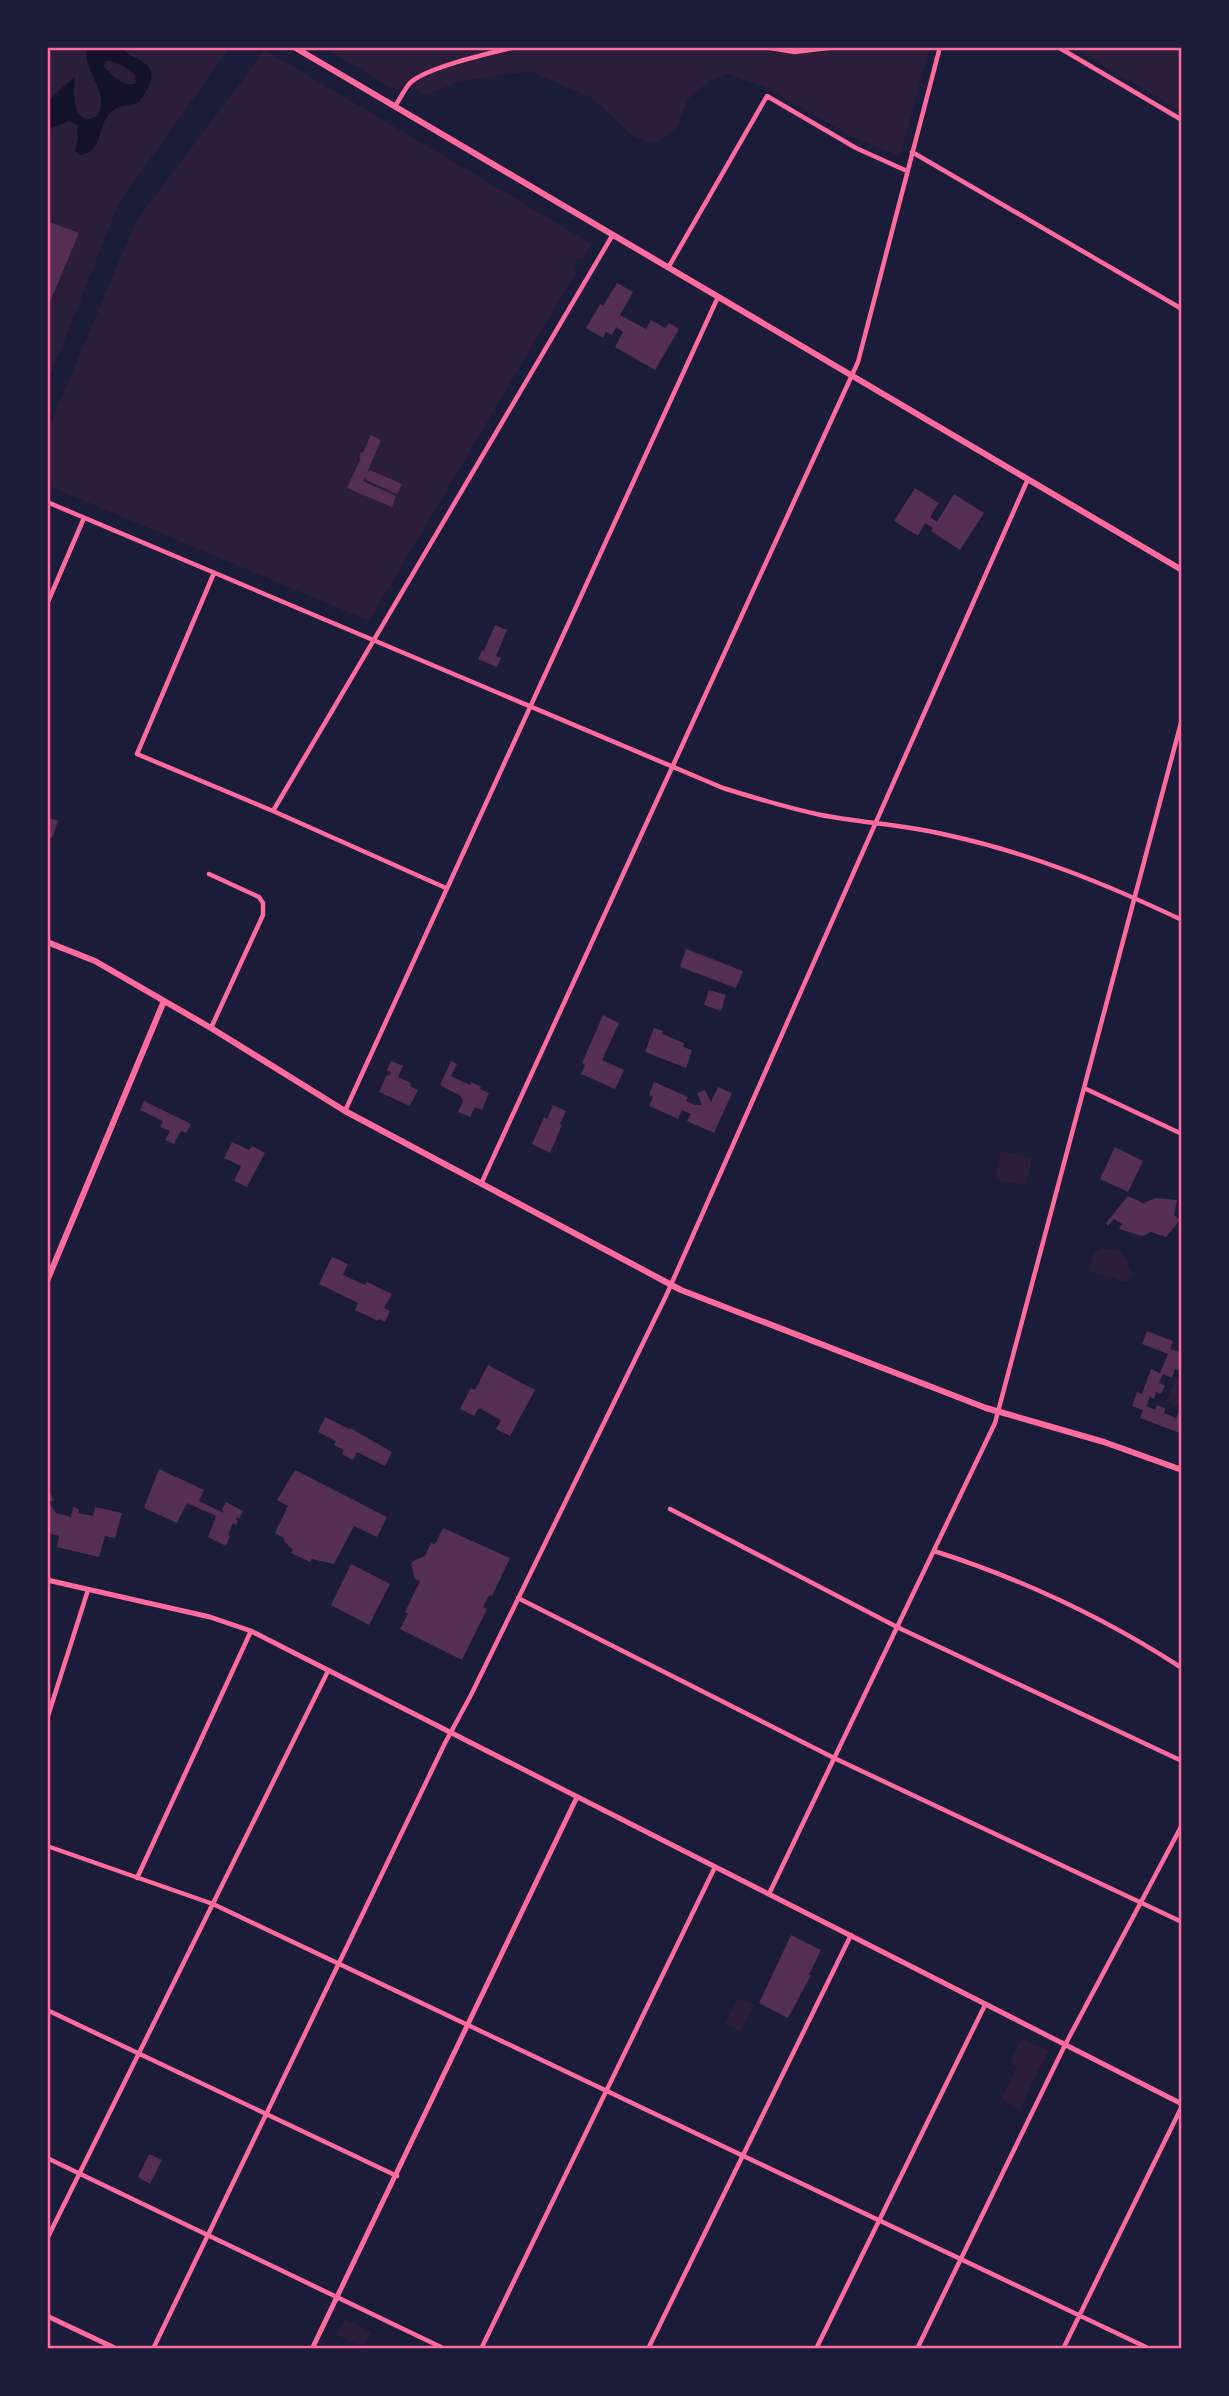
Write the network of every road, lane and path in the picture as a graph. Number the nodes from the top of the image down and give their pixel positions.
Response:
1 (294, 47) edge
2 (515, 47) edge
3 (764, 47) edge
4 (836, 47) edge
5 (940, 47) edge
6 (1058, 47) edge
7 (395, 106) junction
8 (1182, 120) edge
9 (912, 152) junction
10 (907, 171) junction
11 (612, 236) junction
12 (668, 269) junction
13 (718, 296) junction
14 (1182, 309) edge
15 (852, 374) junction
16 (1028, 479) junction
17 (47, 502) edge
18 (84, 518) junction
19 (1182, 570) edge
20 (214, 573) junction
21 (47, 604) edge
22 (374, 641) junction
23 (530, 707) junction
24 (1182, 719) edge
25 (1180, 729) edge
26 (671, 767) junction
27 (273, 811) junction
28 (875, 822) junction
29 (209, 874) dead end
30 (446, 888) junction
31 (1134, 898) junction
32 (1182, 920) edge
33 (47, 942) edge
34 (164, 1001) junction
35 (211, 1028) junction
36 (1084, 1088) junction
37 (345, 1111) junction
38 (1182, 1134) edge
39 (481, 1185) junction
40 (47, 1281) edge
41 (671, 1284) junction
42 (998, 1412) junction
43 (1182, 1470) edge
44 (670, 1508) dead end
45 (934, 1551) junction
46 (47, 1580) edge
47 (88, 1590) junction
48 (518, 1598) junction
49 (897, 1627) junction
50 (251, 1631) junction
51 (1182, 1668) edge
52 (328, 1671) junction
53 (47, 1719) edge
54 (450, 1733) junction
55 (835, 1758) junction
56 (1182, 1762) edge
57 (577, 1797) junction
58 (1182, 1825) edge
59 (47, 1846) edge
60 (715, 1867) junction
61 (137, 1878) junction
62 (769, 1894) junction
63 (1140, 1902) junction
64 (213, 1904) junction
65 (1182, 1922) edge
66 (850, 1935) junction
67 (338, 1963) junction
68 (985, 2005) junction
69 (47, 2010) edge
70 (468, 2025) junction
71 (1065, 2045) junction
72 (139, 2053) junction
73 (607, 2091) junction
74 (1182, 2105) edge
75 (266, 2114) junction
76 (743, 2155) junction
77 (47, 2158) edge
78 (79, 2174) junction
79 (397, 2176) junction
80 (879, 2220) junction
81 (209, 2235) junction
82 (47, 2239) edge
83 (961, 2258) junction
84 (336, 2298) junction
85 (47, 2316) edge
86 (1079, 2316) junction
87 (117, 2349) edge
88 (153, 2349) edge
89 (312, 2349) edge
90 (445, 2349) edge
91 (481, 2349) edge
92 (648, 2349) edge
93 (816, 2349) edge
94 (917, 2349) edge
95 (1063, 2349) edge
96 (1150, 2349) edge

1 - 7 main road
2 - 7 street
3 - 4 street
5 - 9 street
6 - 8 street
7 - 11 main road
9 - 10 street
9 - 14 street
10 - 12 street
10 - 15 street
11 - 12 main road
11 - 22 street
12 - 13 main road
13 - 15 main road
13 - 23 street
15 - 16 main road
15 - 26 street
16 - 19 main road
16 - 28 street
17 - 18 street
18 - 20 street
18 - 21 street
20 - 22 street
20 - 27 street
22 - 23 street
22 - 27 street
23 - 26 street
23 - 30 street
24 - 25 street
25 - 31 street
26 - 28 street
26 - 39 street
27 - 30 street
28 - 31 street
28 - 41 street
29 - 35 street
30 - 37 street
31 - 32 street
31 - 36 street
33 - 34 main road
34 - 35 main road
34 - 40 main road
35 - 37 main road
36 - 38 street
36 - 42 street
37 - 39 main road
39 - 41 main road
41 - 42 main road
41 - 48 street
42 - 43 main road
42 - 45 street
44 - 49 street
45 - 49 street
45 - 51 street
46 - 47 street
47 - 50 street
47 - 53 street
48 - 54 street
48 - 55 street
49 - 55 street
49 - 56 street
50 - 52 street
50 - 61 street
52 - 54 street
52 - 64 street
54 - 57 street
54 - 67 street
55 - 62 street
55 - 63 street
57 - 60 street
57 - 70 street
58 - 63 street
59 - 61 street
60 - 62 street
60 - 73 street
61 - 64 street
62 - 66 street
63 - 65 street
63 - 71 street
64 - 67 street
64 - 72 street
66 - 68 street
66 - 76 street
67 - 70 street
67 - 75 street
68 - 71 street
68 - 80 street
69 - 72 street
70 - 73 street
70 - 79 street
71 - 74 street
71 - 83 street
72 - 75 street
72 - 78 street
73 - 76 street
73 - 91 street
74 - 86 street
75 - 79 street
75 - 81 street
76 - 80 street
76 - 92 street
77 - 78 street
78 - 81 street
78 - 82 street
79 - 84 street
80 - 83 street
80 - 93 street
81 - 84 street
81 - 88 street
83 - 86 street
83 - 94 street
84 - 89 street
84 - 90 street
85 - 87 street
86 - 95 street
86 - 96 street

